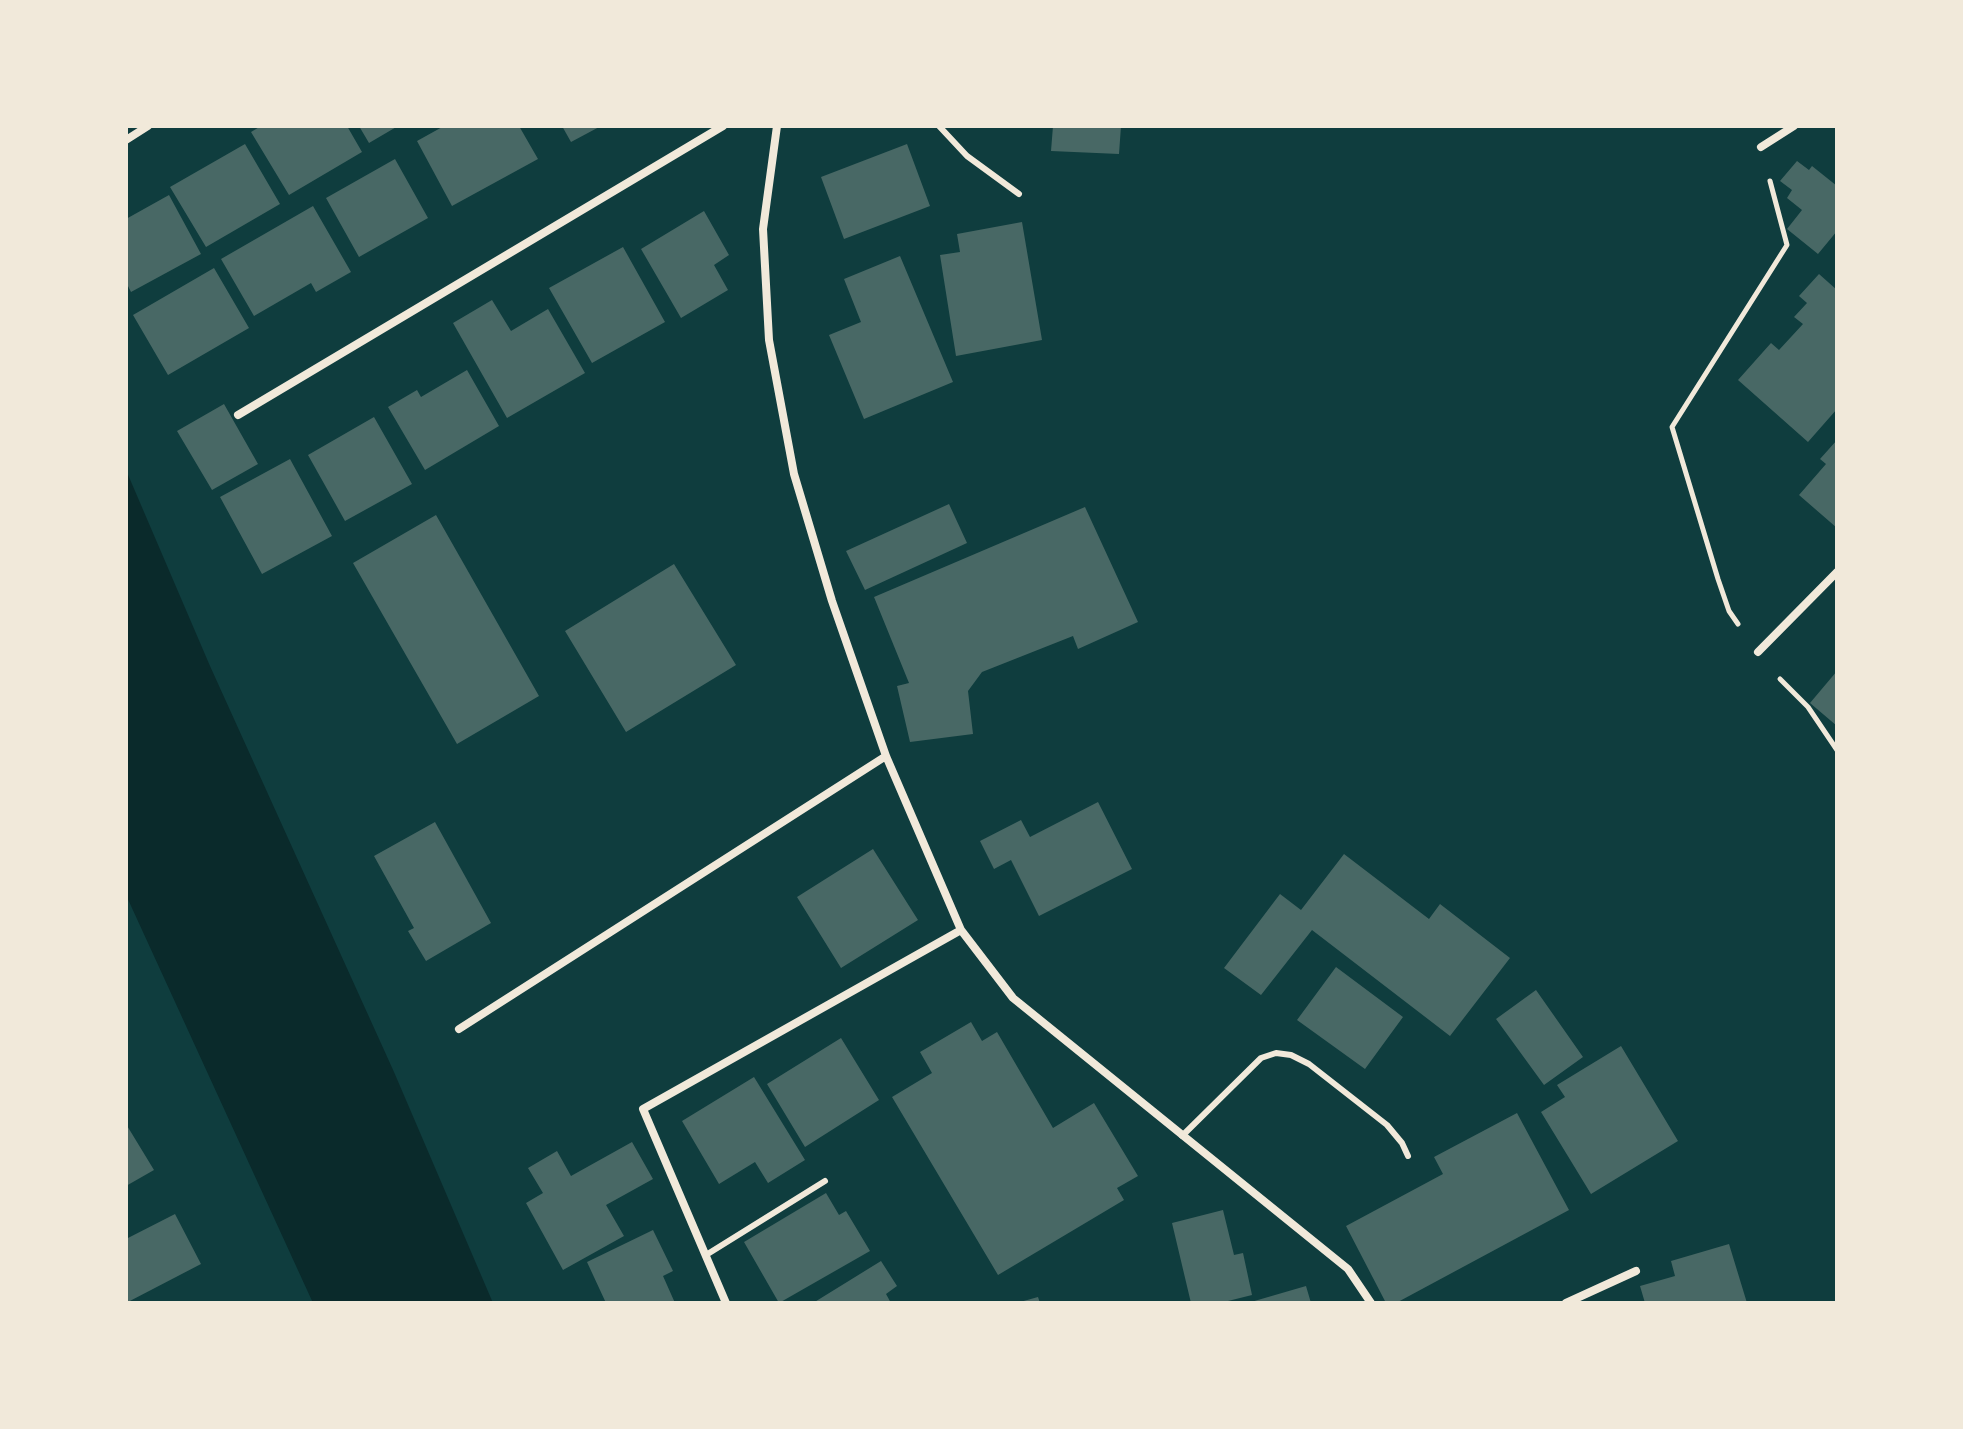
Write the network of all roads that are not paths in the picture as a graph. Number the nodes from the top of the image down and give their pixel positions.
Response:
1 (148, 126) edge
2 (723, 126) edge
3 (777, 126) edge
4 (939, 126) edge
5 (1794, 126) edge
6 (126, 140) edge
7 (1761, 147) road end
8 (1019, 194) dead end
9 (238, 415) dead end
10 (1837, 572) edge
11 (1758, 652) road end
12 (886, 756) junction
13 (961, 930) junction
14 (459, 1029) dead end
15 (1182, 1136) junction
16 (1408, 1156) dead end
17 (825, 1181) dead end
18 (706, 1255) junction
19 (1636, 1271) dead end
20 (726, 1303) edge
21 (1371, 1303) edge
22 (1566, 1303) edge

1 - 6 street
2 - 9 street
3 - 12 street
4 - 8 lane
5 - 7 street
10 - 11 street
12 - 13 street
12 - 14 street
13 - 15 street
13 - 18 street
15 - 16 lane
15 - 21 street
17 - 18 lane
18 - 20 street
19 - 22 street

